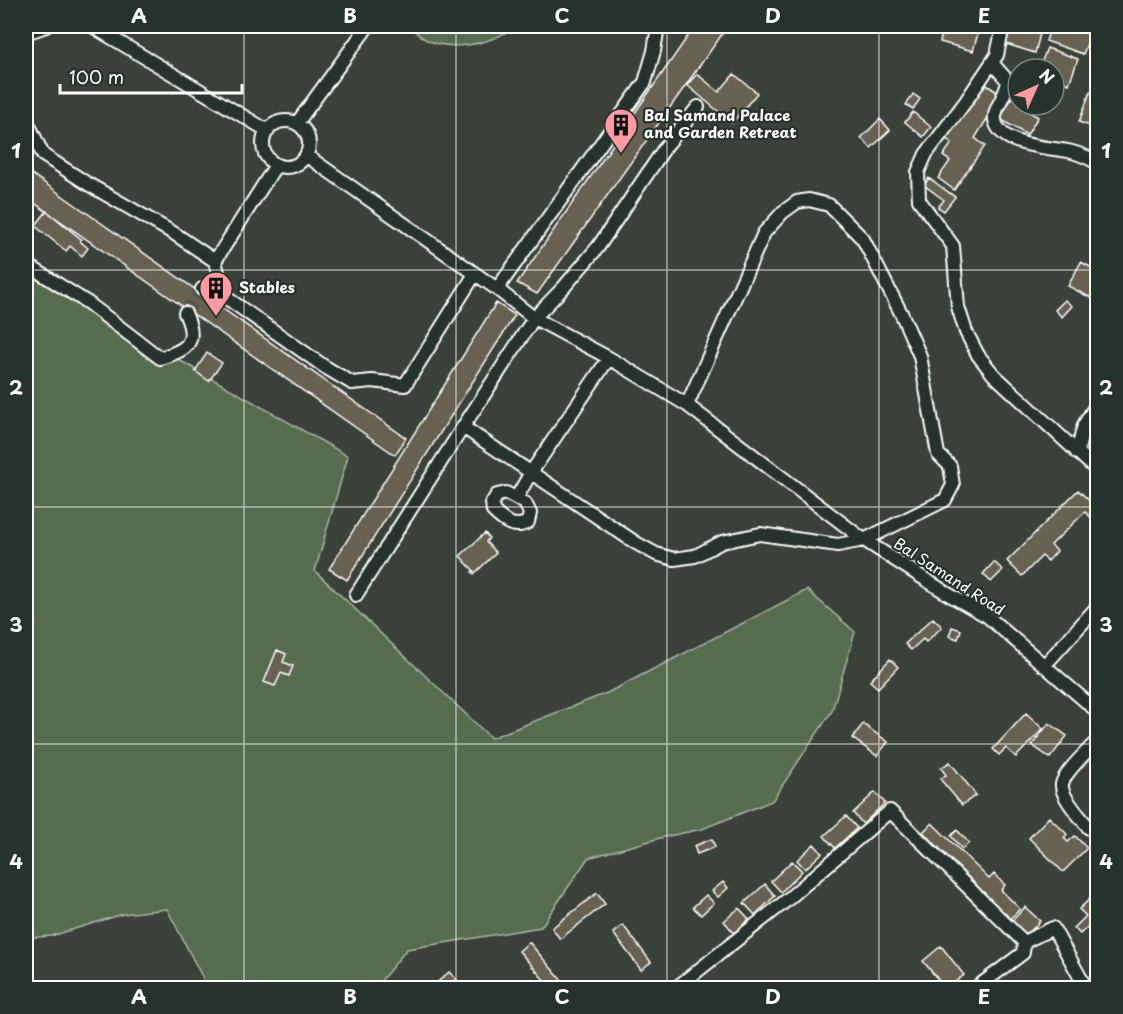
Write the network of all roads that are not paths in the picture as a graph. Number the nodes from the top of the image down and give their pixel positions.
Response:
1 (46, 26) edge
2 (92, 26) edge
3 (368, 26) edge
4 (1003, 26) edge
5 (657, 29) edge
6 (26, 33) edge
7 (992, 63) junction
8 (698, 107) dead end
9 (26, 119) edge
10 (297, 123) junction
11 (268, 131) junction
12 (307, 156) junction
13 (1094, 161) dead end
14 (276, 165) junction
15 (215, 261) junction
16 (26, 264) edge
17 (475, 274) junction
18 (202, 289) dead end
19 (497, 289) junction
20 (224, 296) junction
21 (185, 314) tunnel mouth
22 (534, 318) junction
23 (609, 358) junction
24 (1098, 402) edge
25 (687, 405) junction
26 (463, 427) junction
27 (1077, 453) junction
28 (1098, 471) edge
29 (530, 474) junction
30 (517, 497) dead end
31 (864, 540) junction
32 (356, 595) dead end
33 (1098, 606) edge
34 (1044, 666) junction
35 (1098, 712) edge
36 (1098, 740) edge
37 (1089, 828) dead end
38 (1024, 942) junction
39 (676, 988) edge
40 (976, 988) edge
41 (1086, 988) edge

1 - 6 street
2 - 11 street
3 - 10 street
4 - 7 street
5 - 19 street
7 - 13 street
7 - 27 street
8 - 22 street
9 - 15 street
10 - 11 street
10 - 12 street
11 - 14 street
12 - 14 street
12 - 17 street, Bal Samand Road
14 - 15 street
15 - 20 street
16 - 21 street
17 - 19 street, Bal Samand Road
17 - 20 street
18 - 20 street
19 - 22 street, Bal Samand Road
22 - 23 street, Bal Samand Road
22 - 26 street
23 - 25 street, Bal Samand Road
23 - 29 street
24 - 27 street
25 - 31 street, Bal Samand Road
25 - 31 street
26 - 29 street
26 - 32 street
27 - 28 street
29 - 30 street
29 - 31 street
31 - 34 street, Bal Samand Road
33 - 34 street
34 - 35 street, Bal Samand Road
36 - 37 street
38 - 39 street
38 - 40 street
38 - 41 street

